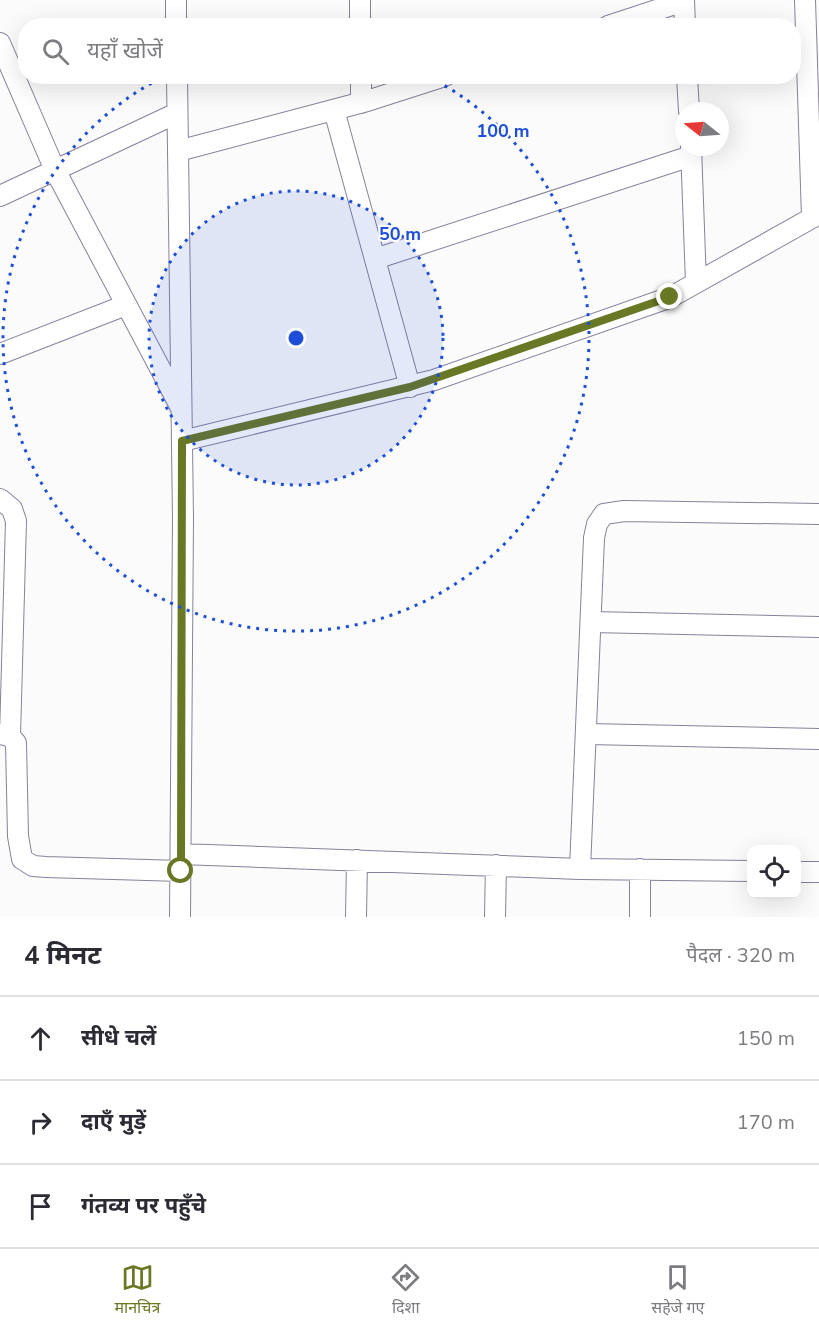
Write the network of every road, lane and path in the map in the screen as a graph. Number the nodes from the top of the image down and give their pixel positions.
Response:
1 (176, 0) edge
2 (360, 0) edge
3 (805, 0) edge
4 (684, 1) edge
5 (176, 18) edge
6 (360, 18) edge
7 (632, 18) edge
8 (685, 18) edge
9 (0, 43) edge
10 (18, 84) edge
11 (18, 84) edge
12 (177, 84) edge
13 (361, 84) edge
14 (420, 84) edge
15 (687, 84) edge
16 (688, 102) edge
17 (361, 103) junction
18 (334, 110) junction
19 (177, 113) junction
20 (178, 151) junction
21 (676, 156) edge
22 (691, 156) edge
23 (56, 170) junction
24 (0, 196) edge
25 (816, 216) edge
26 (375, 259) junction
27 (696, 283) junction
28 (126, 305) junction
29 (0, 354) edge
30 (410, 387) junction
31 (182, 409) junction
32 (182, 441) junction
33 (0, 499) edge
34 (819, 514) edge
35 (591, 622) junction
36 (819, 627) edge
37 (587, 734) junction
38 (5, 735) edge
39 (819, 739) edge
40 (357, 860) junction
41 (181, 862) junction
42 (496, 865) junction
43 (580, 868) junction
44 (640, 869) junction
45 (747, 871) edge
46 (801, 872) edge
47 (819, 872) edge
48 (180, 917) edge
49 (356, 917) edge
50 (495, 917) edge
51 (640, 917) edge

1 - 5 street
2 - 6 street
3 - 25 street
4 - 7 street
4 - 8 street
9 - 10 street
11 - 23 street
12 - 19 street
13 - 17 street
14 - 17 street
15 - 16 street
17 - 18 street
18 - 20 street
18 - 26 street
19 - 20 street
19 - 23 street
20 - 31 street
21 - 26 street
22 - 27 street
23 - 24 street
23 - 28 street
25 - 27 street
26 - 30 street
27 - 30 street
28 - 29 street
28 - 31 street
30 - 32 street
31 - 32 street
32 - 41 street
33 - 38 street
34 - 35 street
35 - 36 street
35 - 37 street
37 - 39 street
37 - 43 street
38 - 41 street
40 - 41 street
40 - 42 street
40 - 49 street
41 - 48 street
42 - 43 street
42 - 50 street
43 - 44 street
44 - 45 street
44 - 51 street
46 - 47 street

